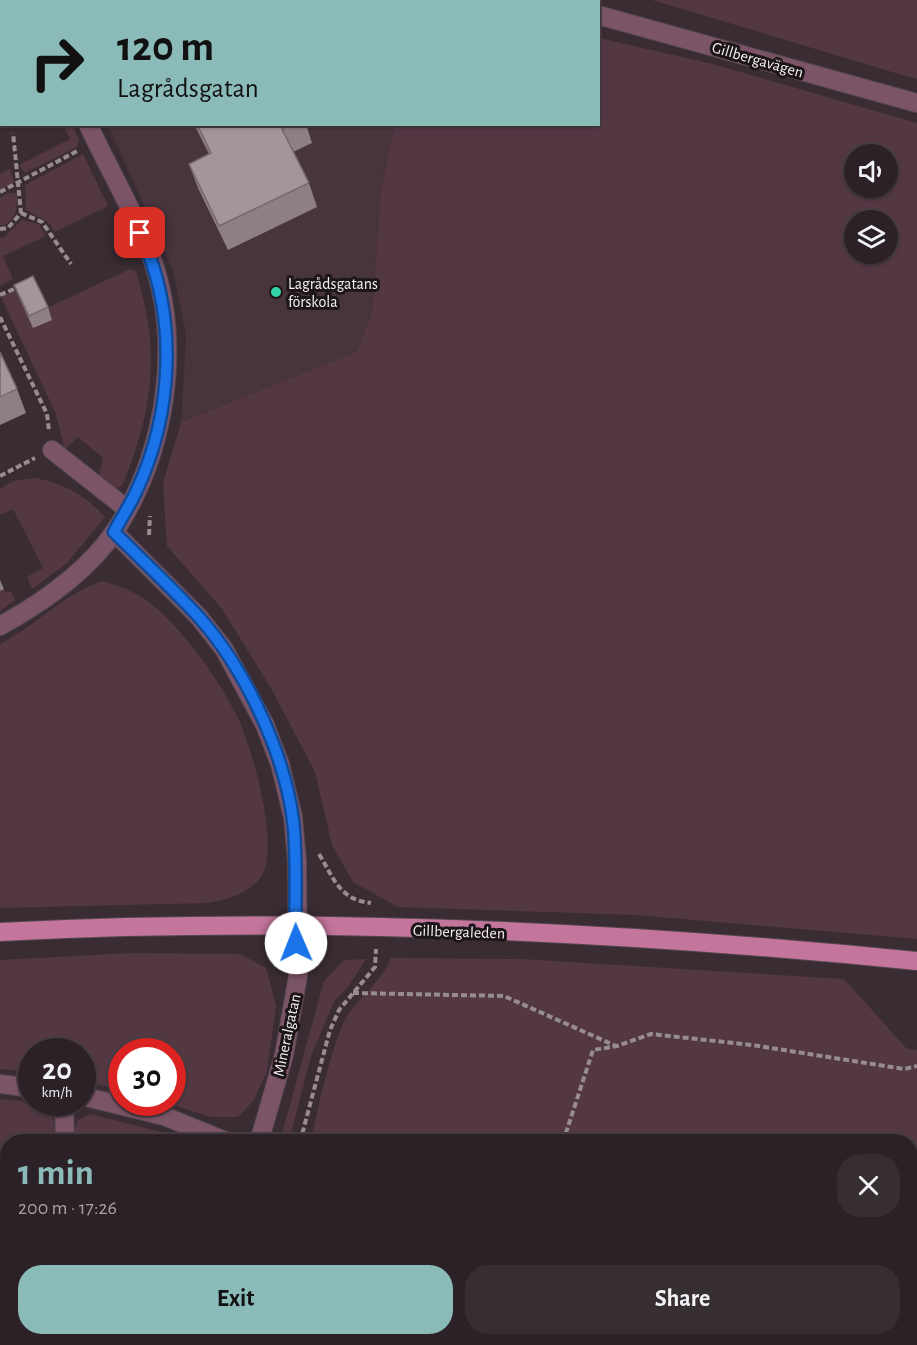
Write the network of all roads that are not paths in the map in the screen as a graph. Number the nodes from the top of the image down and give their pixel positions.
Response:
1 (600, 16) edge
2 (917, 104) edge
3 (89, 126) edge
4 (52, 450) road end
5 (127, 509) junction
6 (114, 532) junction
7 (0, 626) edge
8 (296, 927) junction
9 (0, 932) edge
10 (917, 961) edge
11 (0, 1084) edge
12 (18, 1086) edge
13 (96, 1099) edge
14 (64, 1116) edge
15 (65, 1134) edge
16 (208, 1134) edge
17 (261, 1134) edge

1 - 2 street, Gillbergavägen
3 - 5 street
4 - 5 street
5 - 6 street
6 - 7 street
6 - 8 street, Mineralgatan
8 - 9 main road, Gillbergaleden
8 - 10 main road, Gillbergaleden
8 - 17 street, Mineralgatan
11 - 12 street
13 - 16 street
14 - 15 street

